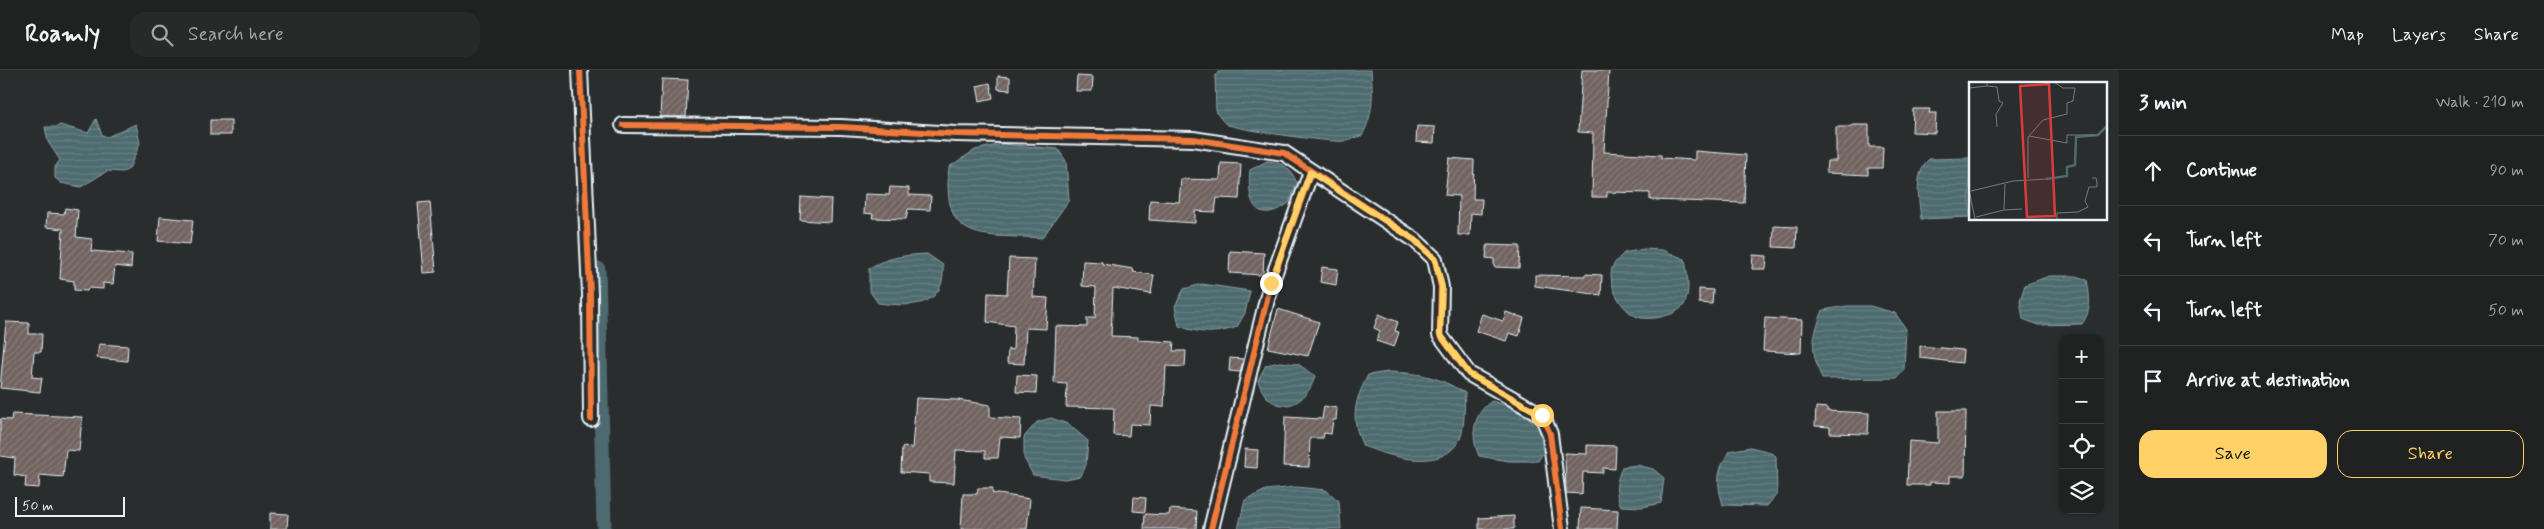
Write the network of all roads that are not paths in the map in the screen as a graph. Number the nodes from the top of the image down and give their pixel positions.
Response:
1 (580, 70) edge
2 (623, 124) dead end
3 (1310, 172) junction
4 (591, 419) dead end
5 (1211, 529) edge
6 (1562, 529) edge

1 - 4 street
2 - 3 street
3 - 5 street
3 - 6 street

